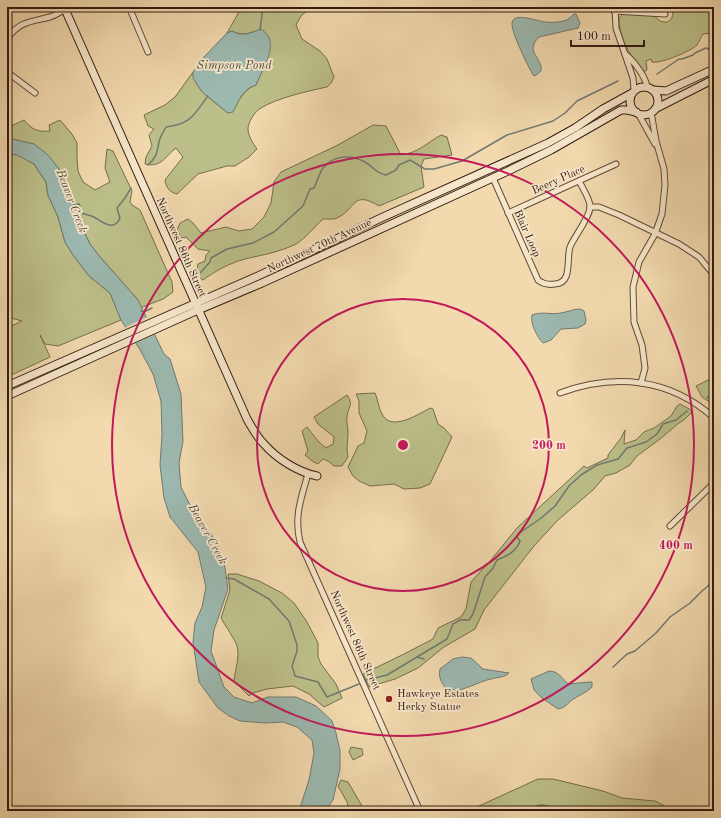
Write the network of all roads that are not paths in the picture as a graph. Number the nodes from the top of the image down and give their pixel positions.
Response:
1 (129, 7) edge
2 (66, 8) edge
3 (615, 9) edge
4 (665, 14) dead end
5 (7, 39) edge
6 (148, 52) dead end
7 (626, 54) junction
8 (714, 69) edge
9 (7, 72) edge
10 (714, 79) edge
11 (650, 89) junction
12 (633, 92) junction
13 (35, 93) dead end
14 (653, 110) junction
15 (637, 113) junction
16 (658, 150) junction
17 (616, 164) dead end
18 (493, 178) junction
19 (579, 180) junction
20 (590, 207) junction
21 (398, 211) junction
22 (508, 213) junction
23 (402, 219) junction
24 (655, 234) junction
25 (714, 275) edge
26 (196, 307) junction
27 (641, 383) junction
28 (7, 386) edge
29 (560, 393) dead end
30 (7, 396) edge
31 (714, 418) edge
32 (308, 474) junction
33 (317, 476) dead end
34 (714, 483) edge
35 (670, 526) dead end
36 (420, 811) edge

1 - 6 street
2 - 5 street
2 - 26 main road, Northwest 86th Street
3 - 4 street
3 - 7 street
7 - 11 street
7 - 12 street
8 - 11 main road, Northwest 70th Avenue
9 - 13 street
10 - 14 main road, Northwest 70th Avenue
11 - 12 main road, Northwest 70th Avenue
11 - 14 main road
12 - 15 main road
12 - 21 main road, Northwest 70th Avenue
14 - 15 main road, Northwest 70th Avenue
14 - 16 street
15 - 16 street
15 - 18 main road, Northwest 70th Avenue
16 - 24 street
17 - 19 street, Beery Place
18 - 22 street, Blair Loop
18 - 23 main road, Northwest 70th Avenue
19 - 20 street
19 - 22 street, Beery Place
20 - 22 street, Blair Loop
20 - 24 street
21 - 23 street
21 - 26 main road, Northwest 70th Avenue
23 - 26 main road, Northwest 70th Avenue
24 - 25 street
24 - 27 street
26 - 28 main road, Northwest 70th Avenue
26 - 30 main road, Northwest 70th Avenue
26 - 32 main road, Northwest 86th Street
27 - 29 street
27 - 31 street
32 - 33 main road, Northwest 86th Street
32 - 36 street, Northwest 86th Street
34 - 35 street

